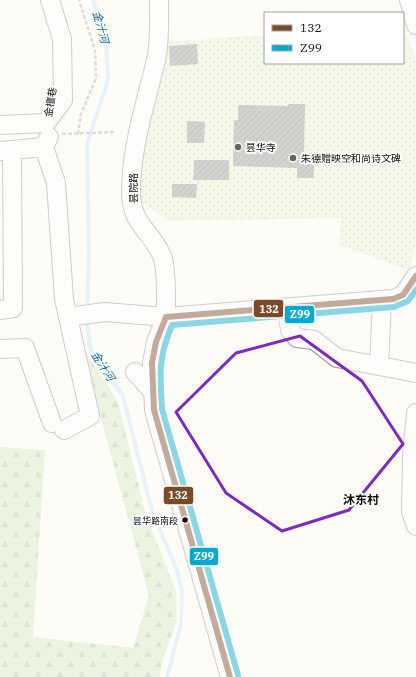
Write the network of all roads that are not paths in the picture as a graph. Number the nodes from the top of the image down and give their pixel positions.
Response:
1 (40, 0) edge
2 (50, 0) edge
3 (159, 0) edge
4 (409, 0) edge
5 (416, 25) edge
6 (46, 123) junction
7 (0, 125) edge
8 (44, 147) junction
9 (6, 150) edge
10 (416, 276) edge
11 (382, 300) junction
12 (287, 308) junction
13 (0, 310) edge
14 (68, 317) junction
15 (166, 317) junction
16 (0, 349) edge
17 (379, 366) junction
18 (135, 372) dead end
19 (416, 373) edge
20 (152, 391) junction
21 (416, 413) edge
22 (414, 499) edge
23 (416, 526) edge
24 (230, 677) edge

1 - 6 street, 金檀巷
2 - 6 street, 金檀巷
3 - 15 street, 昙院路
4 - 5 street
6 - 7 street
6 - 8 street
8 - 9 street
8 - 14 street
9 - 13 street
10 - 11 street
11 - 12 street
11 - 17 street
12 - 15 street
12 - 17 street
14 - 15 street
14 - 16 street
15 - 20 street
17 - 19 street
18 - 20 street
20 - 24 street
21 - 22 street
22 - 23 street

